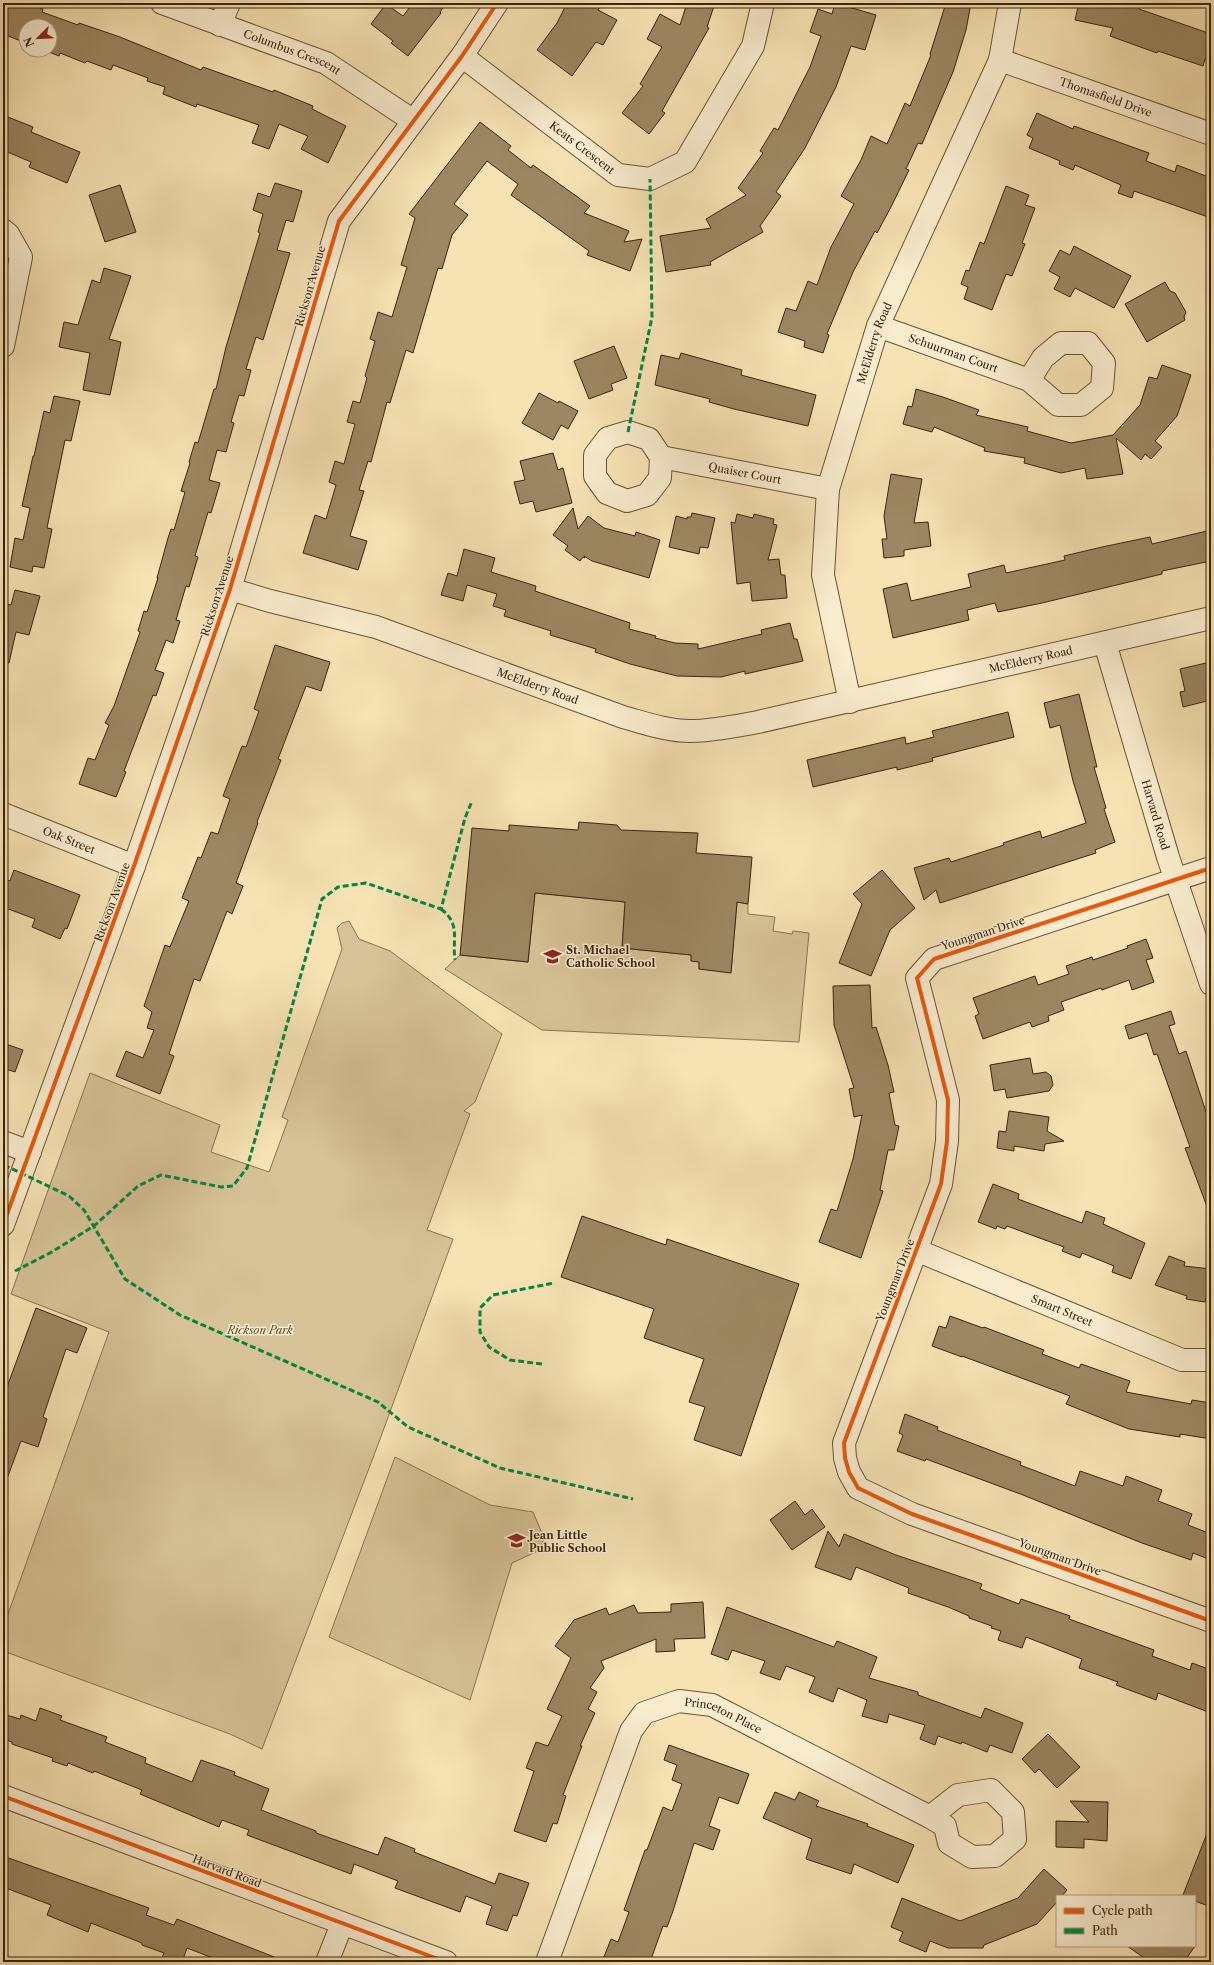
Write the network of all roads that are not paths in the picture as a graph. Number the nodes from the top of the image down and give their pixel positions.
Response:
1 (162, 3) edge
2 (229, 3) edge
3 (497, 3) edge
4 (763, 3) edge
5 (1010, 3) edge
6 (220, 25) junction
7 (462, 56) junction
8 (1000, 60) junction
9 (412, 120) junction
10 (1211, 134) edge
11 (3, 230) edge
12 (878, 326) junction
13 (3, 346) edge
14 (1029, 380) dead end
15 (661, 457) dead end
16 (828, 489) junction
17 (230, 589) junction
18 (1211, 618) edge
19 (1105, 644) junction
20 (850, 702) junction
21 (3, 814) edge
22 (134, 866) junction
23 (1211, 868) edge
24 (1176, 879) junction
25 (1211, 984) edge
26 (3, 1142) edge
27 (30, 1152) junction
28 (3, 1225) edge
29 (916, 1250) junction
30 (1211, 1360) edge
31 (1211, 1621) edge
32 (3, 1796) edge
33 (930, 1817) dead end
34 (342, 1924) junction
35 (327, 1962) edge
36 (446, 1962) edge
37 (547, 1962) edge

1 - 6 street, Columbus Crescent
2 - 6 street
3 - 7 street, Rickson Avenue
4 - 7 street, Keats Crescent
5 - 8 street, McElderry Road
6 - 9 street, Columbus Crescent
7 - 9 street, Rickson Avenue
8 - 10 street, Thomasfield Drive
8 - 12 street, McElderry Road
9 - 17 street, Rickson Avenue
11 - 13 street
12 - 14 street, Schuurman Court
12 - 16 street, McElderry Road
15 - 16 street, Quaiser Court
16 - 20 street, McElderry Road
17 - 20 street, McElderry Road
17 - 22 street, Rickson Avenue
18 - 19 street, McElderry Road
19 - 20 street, McElderry Road
19 - 24 street, Harvard Road
21 - 22 street, Oak Street
22 - 27 street, Rickson Avenue
23 - 24 street
24 - 25 street, Harvard Road
24 - 29 street, Youngman Drive
26 - 27 street
27 - 28 street, Rickson Avenue
29 - 30 street, Smart Street
29 - 31 street, Youngman Drive
32 - 34 street, Harvard Road
33 - 37 street, Princeton Place
34 - 35 street
34 - 36 street, Harvard Road

